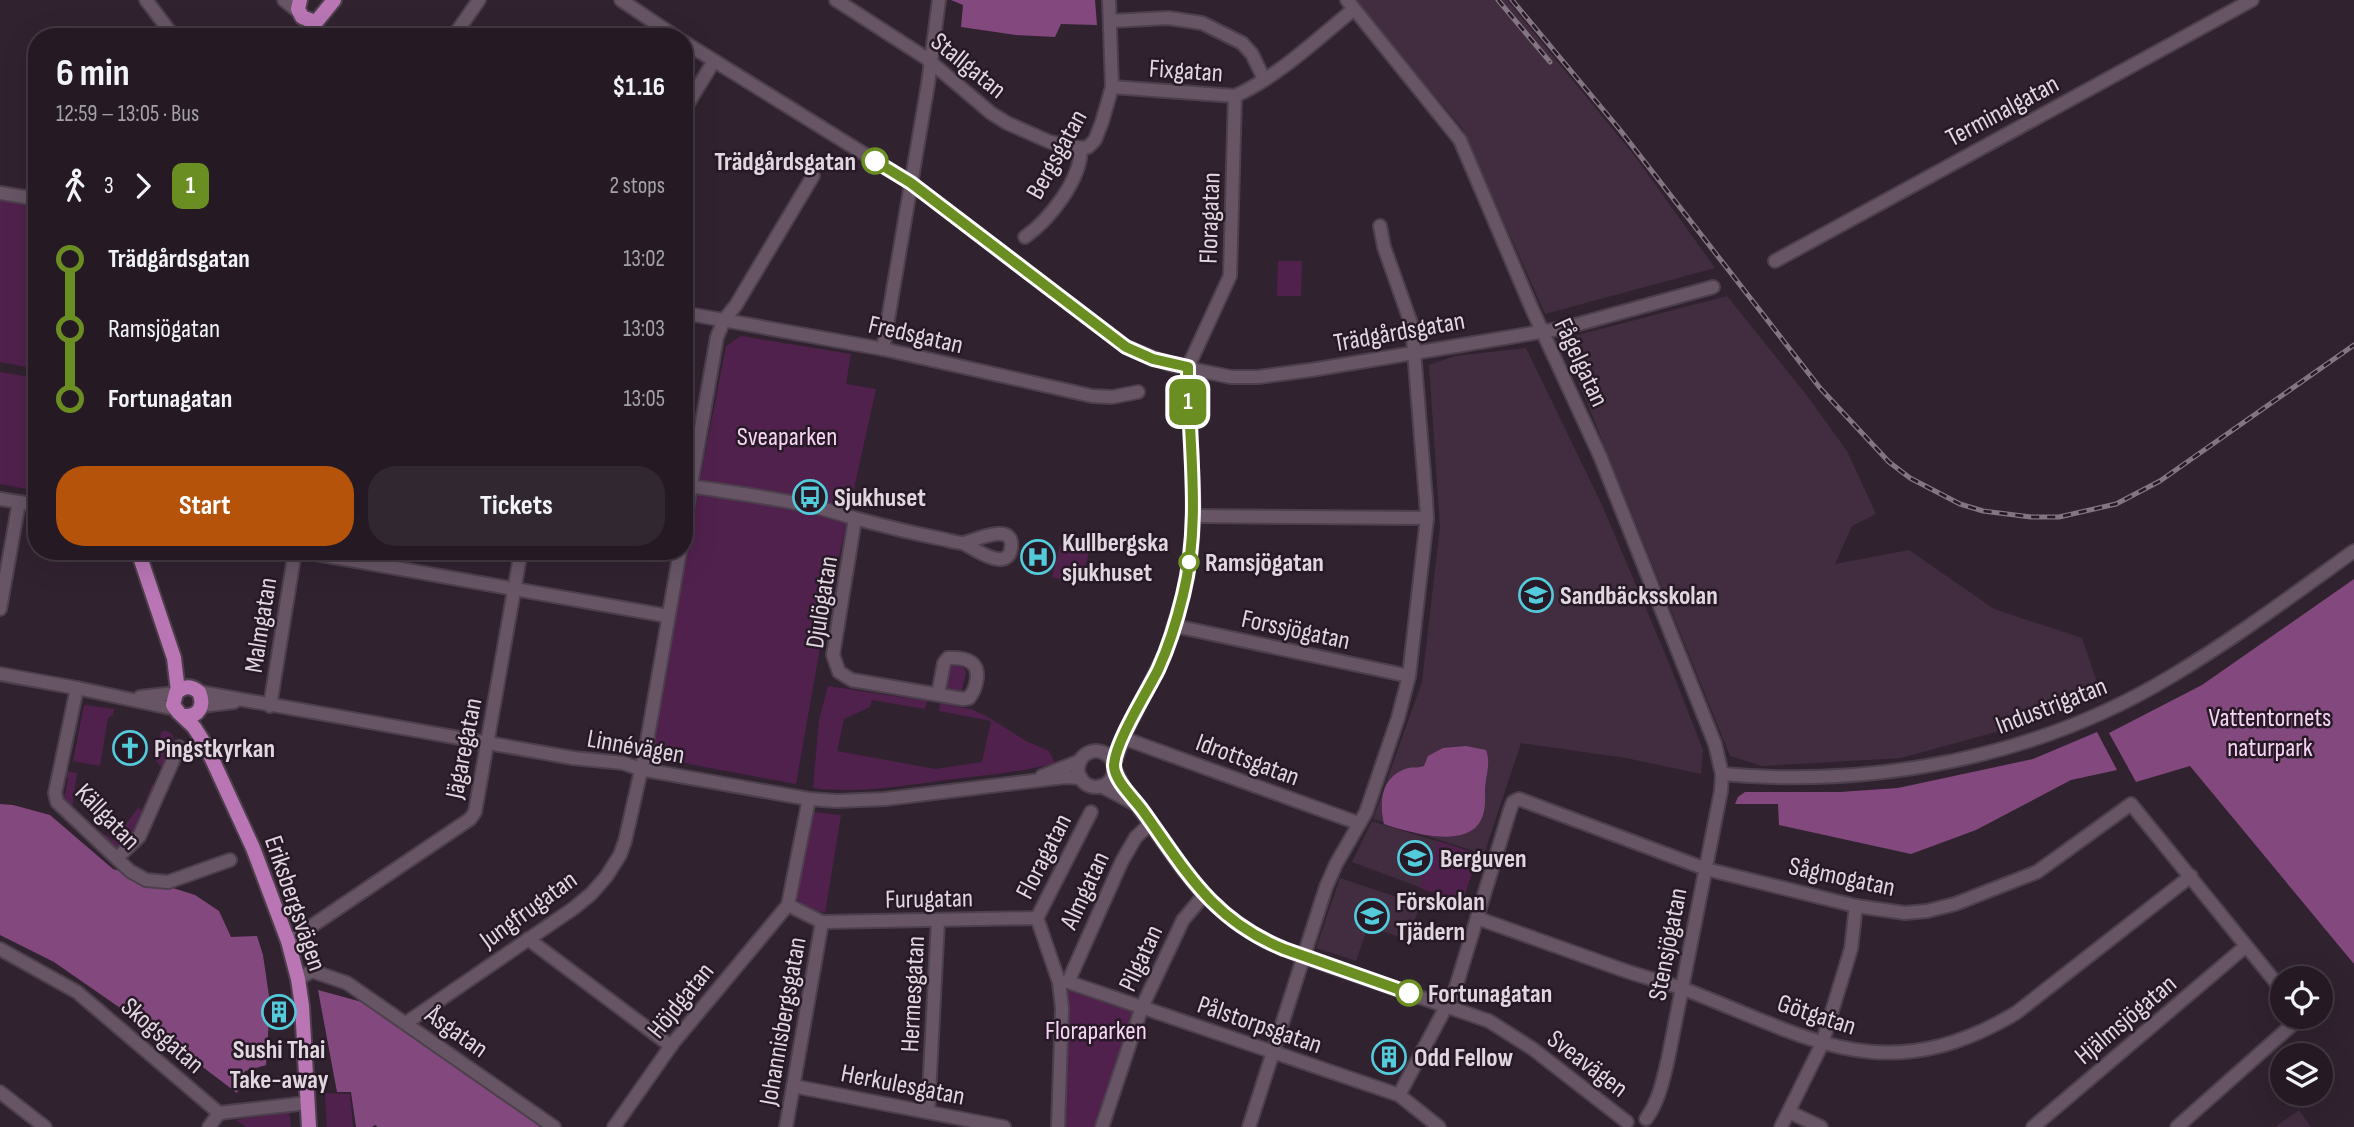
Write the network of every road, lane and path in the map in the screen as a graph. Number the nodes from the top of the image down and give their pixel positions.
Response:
1 (146, 0) edge
2 (284, 0) edge
3 (479, 0) edge
4 (621, 0) edge
5 (836, 0) edge
6 (939, 0) edge
7 (1109, 0) edge
8 (2252, 0) edge
9 (1350, 4) edge
10 (314, 9) edge
11 (1110, 20) junction
12 (167, 28) edge
13 (302, 28) edge
14 (308, 28) edge
15 (459, 28) edge
16 (663, 28) edge
17 (693, 48) edge
18 (714, 61) junction
19 (932, 62) junction
20 (1264, 79) junction
21 (1112, 87) junction
22 (693, 95) edge
23 (1235, 96) junction
24 (1081, 148) junction
25 (813, 176) dead end
26 (911, 183) junction
27 (0, 193) edge
28 (28, 198) edge
29 (1380, 226) dead end
30 (1025, 237) dead end
31 (1775, 261) dead end
32 (1713, 287) dead end
33 (693, 315) edge
34 (724, 320) junction
35 (1542, 331) junction
36 (883, 349) junction
37 (1414, 351) junction
38 (1188, 367) junction
39 (1138, 392) dead end
40 (693, 460) edge
41 (693, 487) edge
42 (0, 499) edge
43 (19, 502) junction
44 (28, 504) edge
45 (1194, 516) junction
46 (1427, 518) junction
47 (855, 519) junction
48 (963, 543) dead end
49 (2354, 551) edge
50 (141, 560) edge
51 (295, 560) edge
52 (347, 560) edge
53 (519, 560) edge
54 (678, 560) edge
55 (514, 590) junction
56 (0, 609) edge
57 (668, 617) junction
58 (1175, 626) junction
59 (174, 658) junction
60 (0, 674) edge
61 (1409, 676) junction
62 (77, 688) junction
63 (177, 692) junction
64 (938, 694) dead end
65 (129, 698) junction
66 (199, 699) junction
67 (270, 706) junction
68 (179, 713) junction
69 (1123, 738) junction
70 (488, 743) junction
71 (206, 746) junction
72 (179, 747) dead end
73 (1097, 751) junction
74 (1080, 761) junction
75 (1114, 767) junction
76 (640, 769) junction
77 (1721, 774) junction
78 (1081, 778) junction
79 (1025, 782) junction
80 (1101, 786) junction
81 (809, 799) junction
82 (1140, 807) junction
83 (1091, 812) dead end
84 (1152, 823) junction
85 (1358, 823) junction
86 (117, 858) junction
87 (230, 860) dead end
88 (1706, 869) junction
89 (2190, 876) junction
90 (1204, 895) junction
91 (788, 905) junction
92 (1857, 906) junction
93 (1037, 918) junction
94 (1477, 918) junction
95 (938, 921) junction
96 (822, 922) junction
97 (528, 939) junction
98 (288, 942) junction
99 (2246, 946) junction
100 (0, 948) edge
101 (1303, 957) junction
102 (2270, 975) edge
103 (298, 979) junction
104 (1063, 982) junction
105 (1681, 988) junction
106 (1448, 1006) junction
107 (1142, 1007) junction
108 (406, 1023) junction
109 (2286, 1029) edge
110 (1822, 1044) junction
111 (671, 1046) junction
112 (1273, 1053) junction
113 (793, 1086) junction
114 (0, 1092) edge
115 (1399, 1095) junction
116 (307, 1104) junction
117 (928, 1112) junction
118 (1789, 1112) junction
119 (219, 1113) junction
120 (1648, 1123) edge
121 (1626, 1124) edge
122 (45, 1127) edge
123 (209, 1127) edge
124 (309, 1127) edge
125 (554, 1127) edge
126 (614, 1127) edge
127 (786, 1127) edge
128 (1004, 1127) edge
129 (1058, 1127) edge
130 (1102, 1127) edge
131 (1249, 1127) edge
132 (1439, 1127) edge
133 (1781, 1127) edge
134 (1821, 1127) edge
135 (2033, 1127) edge
136 (2177, 1127) edge

1 - 12 street
2 - 10 street
3 - 15 street
4 - 16 street
5 - 19 street, Stallgatan
6 - 19 street
7 - 11 street, Bergsgatan
8 - 31 street, Terminalgatan
9 - 20 street, Fixgatan
9 - 35 street, Fågelgatan
10 - 13 main road
10 - 14 main road
11 - 20 street
11 - 21 street, Bergsgatan
17 - 18 street, Trädgårdsgatan
18 - 22 street
18 - 26 street, Trädgårdsgatan
19 - 24 street, Stallgatan
19 - 26 street
20 - 23 street, Fixgatan
21 - 23 street, Fixgatan
21 - 24 street, Bergsgatan
23 - 38 street, Floragatan
24 - 30 street, Bergsgatan
25 - 34 street
26 - 36 street
26 - 38 street, Trädgårdsgatan
27 - 28 street
29 - 37 street
32 - 35 street, Trädgårdsgatan
33 - 34 street, Fredsgatan
34 - 36 street, Fredsgatan
34 - 40 street
35 - 37 street, Trädgårdsgatan
35 - 77 street, Fågelgatan
36 - 39 street, Fredsgatan
37 - 38 street, Trädgårdsgatan
37 - 46 street
38 - 45 street, Floragatan
41 - 47 street
42 - 43 street
43 - 44 street
43 - 56 street
45 - 46 street
45 - 58 street, Floragatan
46 - 61 street
47 - 48 street
47 - 64 street, Djulögatan
49 - 77 street, Industrigatan
50 - 59 main road, Eriksbergsvägen
51 - 67 street, Malmgatan
52 - 55 street
53 - 55 street, Jägaregatan
54 - 57 street, Jungfrugatan
55 - 57 street
55 - 70 street, Jägaregatan
57 - 76 street, Jungfrugatan
58 - 61 street, Forssjögatan
58 - 69 street, Floragatan
59 - 63 main road, Eriksbergsvägen
59 - 66 main road, Eriksbergsvägen
60 - 62 street
61 - 85 street
62 - 65 street
62 - 86 street, Källgatan
63 - 65 street
63 - 66 main road
63 - 68 main road
65 - 68 street
66 - 67 street, Linnévägen
66 - 68 main road
66 - 71 main road, Eriksbergsvägen
67 - 70 street, Linnévägen
68 - 71 main road, Eriksbergsvägen
69 - 73 street
69 - 75 street, Floragatan
69 - 85 street, Idrottsgatan
70 - 76 street, Linnévägen
70 - 98 street, Jägaregatan
71 - 98 main road, Eriksbergsvägen
72 - 86 street
73 - 74 street
73 - 75 street
74 - 78 street
74 - 79 street, Linnévägen
75 - 80 street
75 - 82 street, Sveavägen
76 - 81 street, Linnévägen
76 - 97 street, Jungfrugatan
77 - 88 street, Stensjögatan
78 - 79 street, Linnévägen
78 - 80 street
79 - 81 street, Linnévägen
80 - 82 street, Sveavägen
81 - 91 street, Höjdgatan
82 - 84 street, Sveavägen
83 - 93 street, Floragatan
84 - 90 street, Sveavägen
84 - 104 street, Almgatan
85 - 101 street
86 - 87 street, Källgatan
88 - 92 street, Sågmogatan
88 - 94 street, Sågmogatan
88 - 105 street, Stensjögatan
89 - 92 street, Sågmogatan
89 - 99 street
89 - 110 street, Götgatan
90 - 101 street, Sveavägen
90 - 107 street, Pilgatan
91 - 96 street
91 - 111 street, Höjdgatan
92 - 110 street
93 - 95 street, Furugatan
93 - 104 street, Floragatan
94 - 105 street, Götgatan
94 - 106 street
95 - 96 street, Furugatan
95 - 117 street, Hermesgatan
96 - 113 street, Johannisbergsgatan
97 - 108 street, Jungfrugatan
97 - 111 street
98 - 103 main road, Eriksbergsvägen
99 - 102 street
99 - 135 street, Hjälmsjögatan
100 - 119 street, Skogsgatan
101 - 106 street, Sveavägen
101 - 112 street
103 - 108 street, Åsgatan
103 - 116 main road, Eriksbergsvägen
104 - 107 street, Pålstorpsgatan
104 - 129 street, Floragatan
105 - 110 street, Götgatan
105 - 120 street, Stensjögatan
106 - 115 street
106 - 121 street, Sveavägen
107 - 112 street, Pålstorpsgatan
107 - 130 street, Pilgatan
108 - 125 street, Åsgatan
109 - 136 street
110 - 118 street
111 - 126 street, Höjdgatan
112 - 115 street, Pålstorpsgatan
112 - 131 street
113 - 117 street, Herkulesgatan
113 - 127 street, Johannisbergsgatan
114 - 122 street
115 - 132 street, Pålstorpsgatan
116 - 119 street
116 - 124 main road, Eriksbergsvägen
117 - 128 street, Herkulesgatan
118 - 133 street
118 - 134 street
119 - 123 street
120 - 121 street

